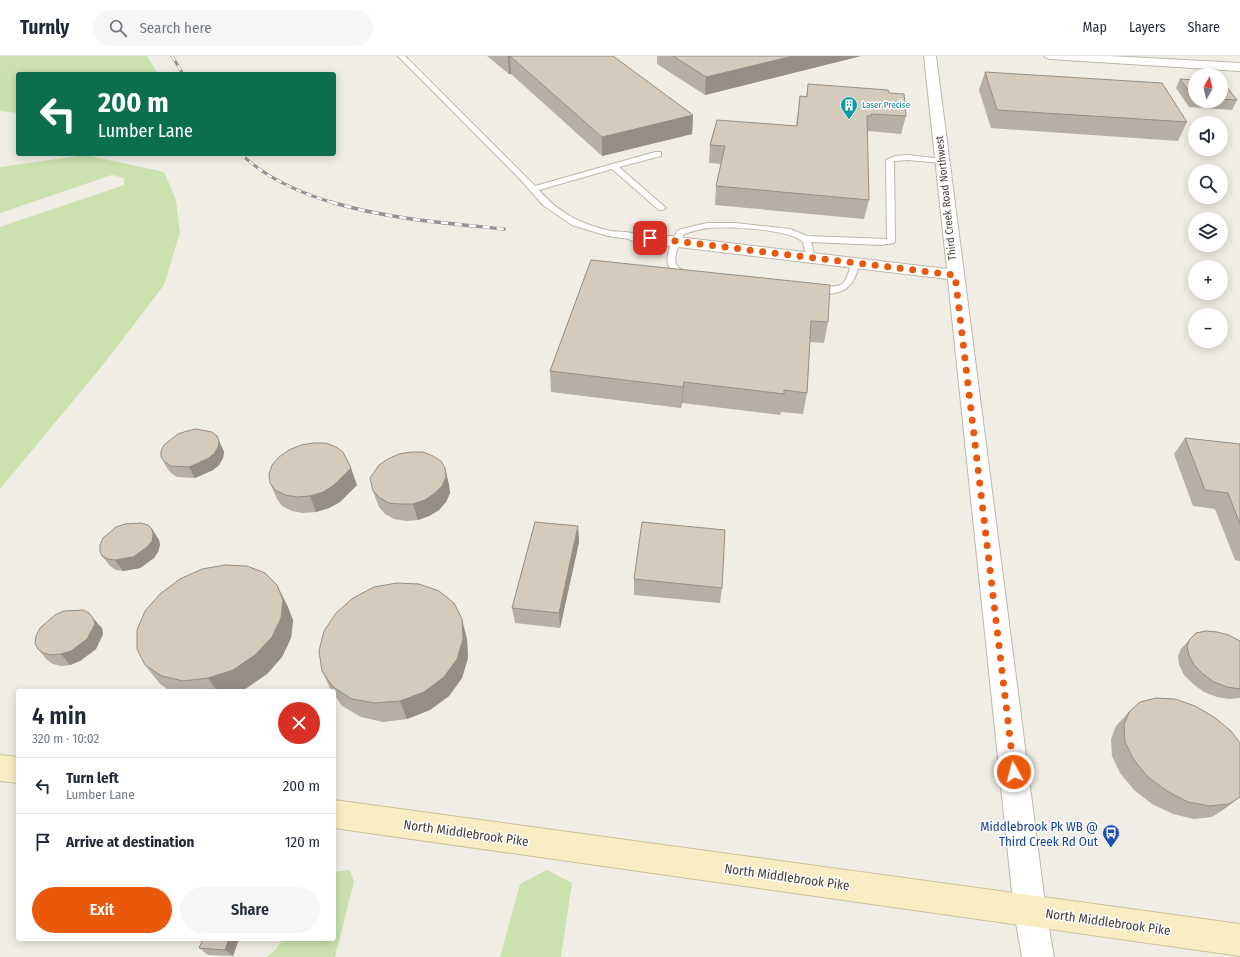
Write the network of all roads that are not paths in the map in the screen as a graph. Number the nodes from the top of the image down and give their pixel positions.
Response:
1 (401, 56) edge
2 (930, 56) edge
3 (1050, 56) edge
4 (1240, 68) edge
5 (658, 154) dead end
6 (942, 161) junction
7 (614, 167) junction
8 (534, 189) junction
9 (662, 208) dead end
10 (636, 237) joint
11 (805, 239) junction
12 (676, 242) junction
13 (811, 258) junction
14 (855, 263) junction
15 (695, 275) edge
16 (955, 275) junction
17 (803, 288) edge
18 (0, 768) edge
19 (16, 770) edge
20 (336, 814) edge
21 (1030, 911) junction
22 (1240, 940) edge
23 (1038, 957) edge

1 - 8 lane
2 - 6 street, Third Creek Road Northwest
3 - 4 street
5 - 7 lane
6 - 11 lane
6 - 16 street, Third Creek Road Northwest
7 - 8 lane
7 - 9 lane
8 - 10 lane
10 - 12 street
11 - 12 lane
11 - 13 lane
12 - 13 street
12 - 15 lane
13 - 14 street
14 - 16 street
14 - 17 lane
16 - 21 street, Third Creek Road Northwest
18 - 19 main road
20 - 21 main road, North Middlebrook Pike
21 - 22 main road, North Middlebrook Pike
21 - 23 street, Third Creek Road Northwest

